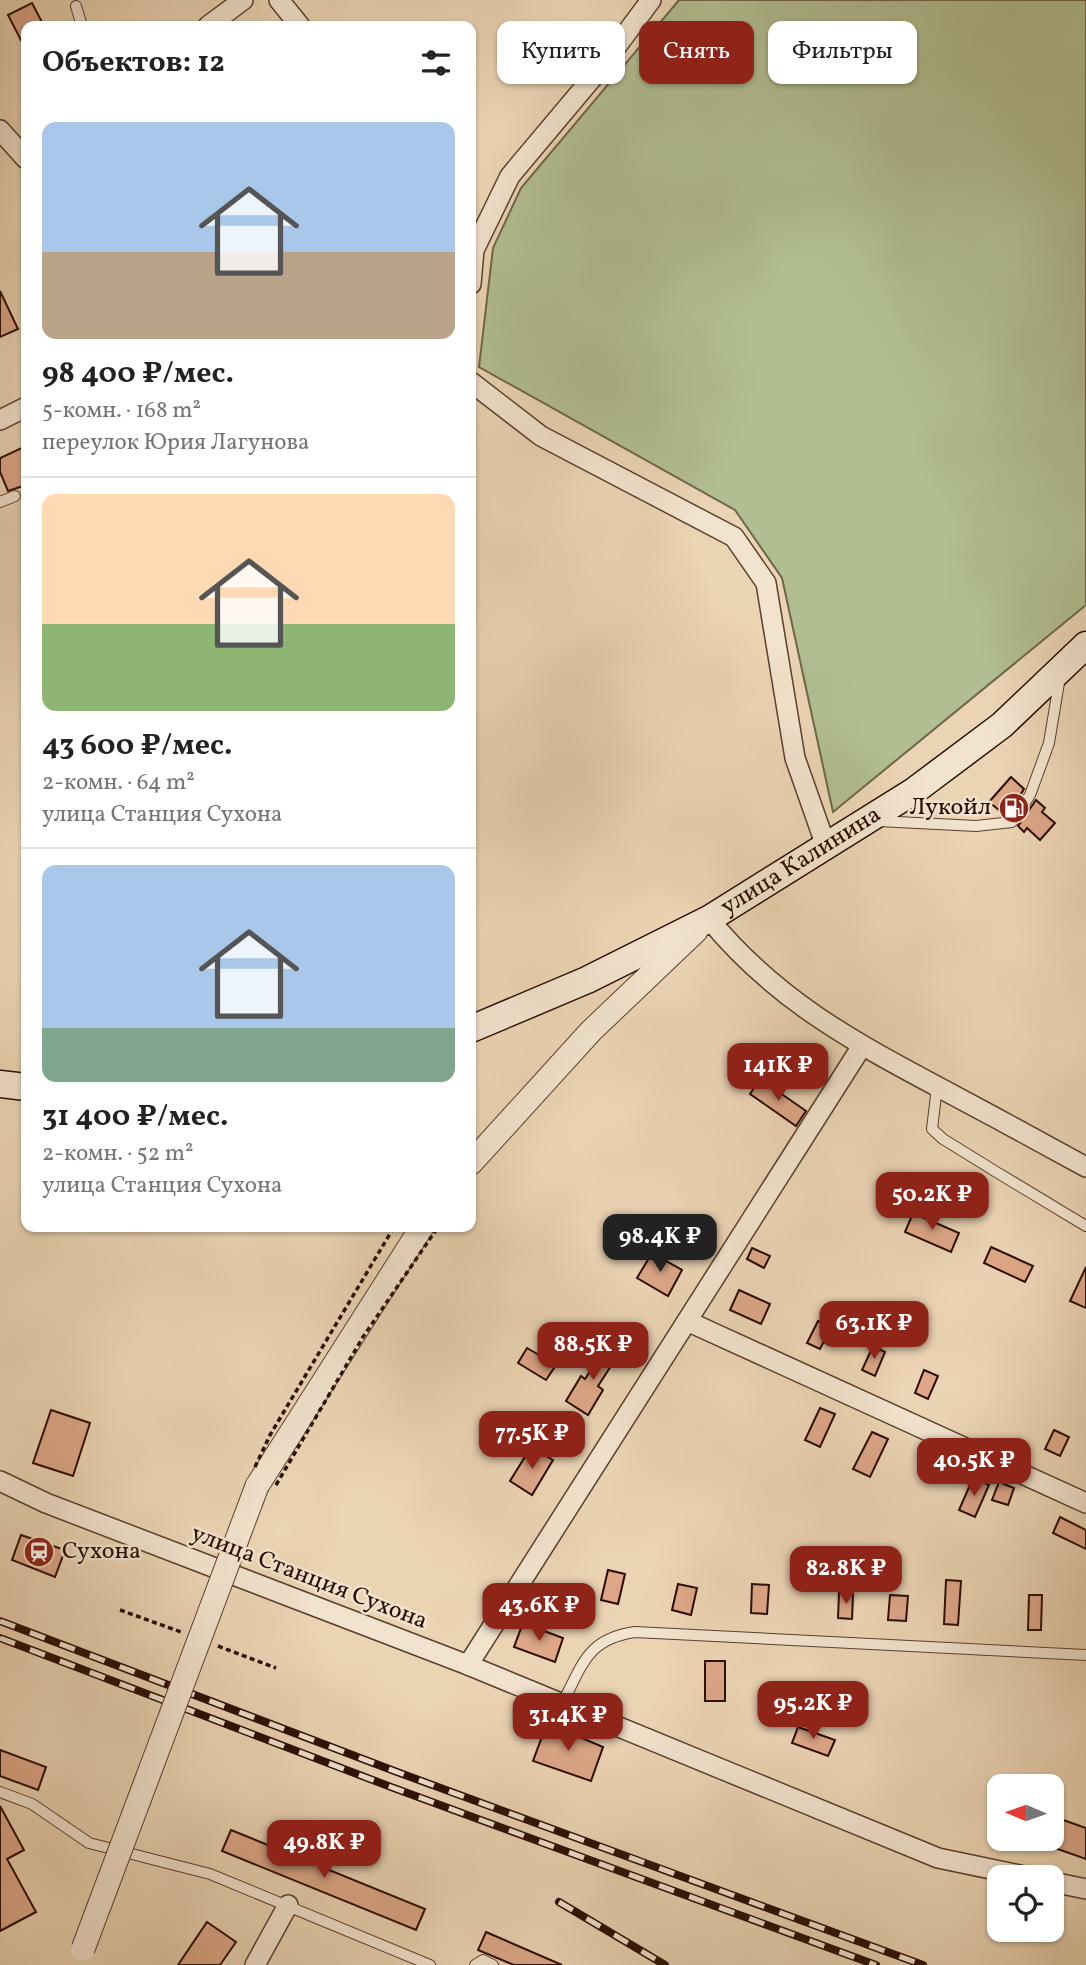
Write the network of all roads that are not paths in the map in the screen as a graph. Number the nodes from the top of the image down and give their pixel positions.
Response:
1 (243, 0) edge
2 (279, 0) edge
3 (651, 0) edge
4 (76, 6) dead end
5 (80, 21) edge
6 (215, 21) edge
7 (296, 21) edge
8 (0, 130) edge
9 (21, 153) edge
10 (476, 246) edge
11 (476, 386) edge
12 (21, 410) edge
13 (0, 420) edge
14 (15, 496) dead end
15 (0, 502) edge
16 (1086, 645) edge
17 (1062, 670) junction
18 (867, 820) junction
19 (826, 846) junction
20 (709, 919) junction
21 (476, 1027) edge
22 (862, 1046) junction
23 (0, 1084) edge
24 (21, 1086) edge
25 (937, 1087) junction
26 (476, 1158) edge
27 (1086, 1167) edge
28 (1086, 1226) edge
29 (419, 1232) edge
30 (687, 1321) junction
31 (0, 1481) edge
32 (1086, 1503) edge
33 (1086, 1655) edge
34 (468, 1665) junction
35 (562, 1704) junction
36 (0, 1793) edge
37 (987, 1868) edge
38 (1064, 1884) edge
39 (1086, 1889) edge
40 (288, 1905) junction
41 (77, 1965) edge
42 (255, 1965) edge
43 (430, 1965) edge
44 (475, 1965) edge
45 (494, 1965) edge

1 - 6 street
2 - 7 street
3 - 10 street
4 - 5 lane
8 - 9 street
11 - 19 street
12 - 13 street
14 - 15 lane
16 - 17 main road, улица Калинина
17 - 18 main road, улица Калинина
17 - 18 lane
18 - 19 main road, улица Калинина
19 - 20 main road, улица Калинина
20 - 21 main road, улица Калинина
20 - 22 street
20 - 26 street
22 - 25 street
22 - 30 street
23 - 24 main road
25 - 27 street
25 - 28 lane
29 - 41 street, bridge
30 - 32 street
30 - 34 street
31 - 34 street, улица Станция Сухона
33 - 35 lane
34 - 35 street, улица Станция Сухона
35 - 37 street, улица Станция Сухона
36 - 40 lane
38 - 39 street
40 - 42 street
40 - 43 lane
44 - 45 lane

